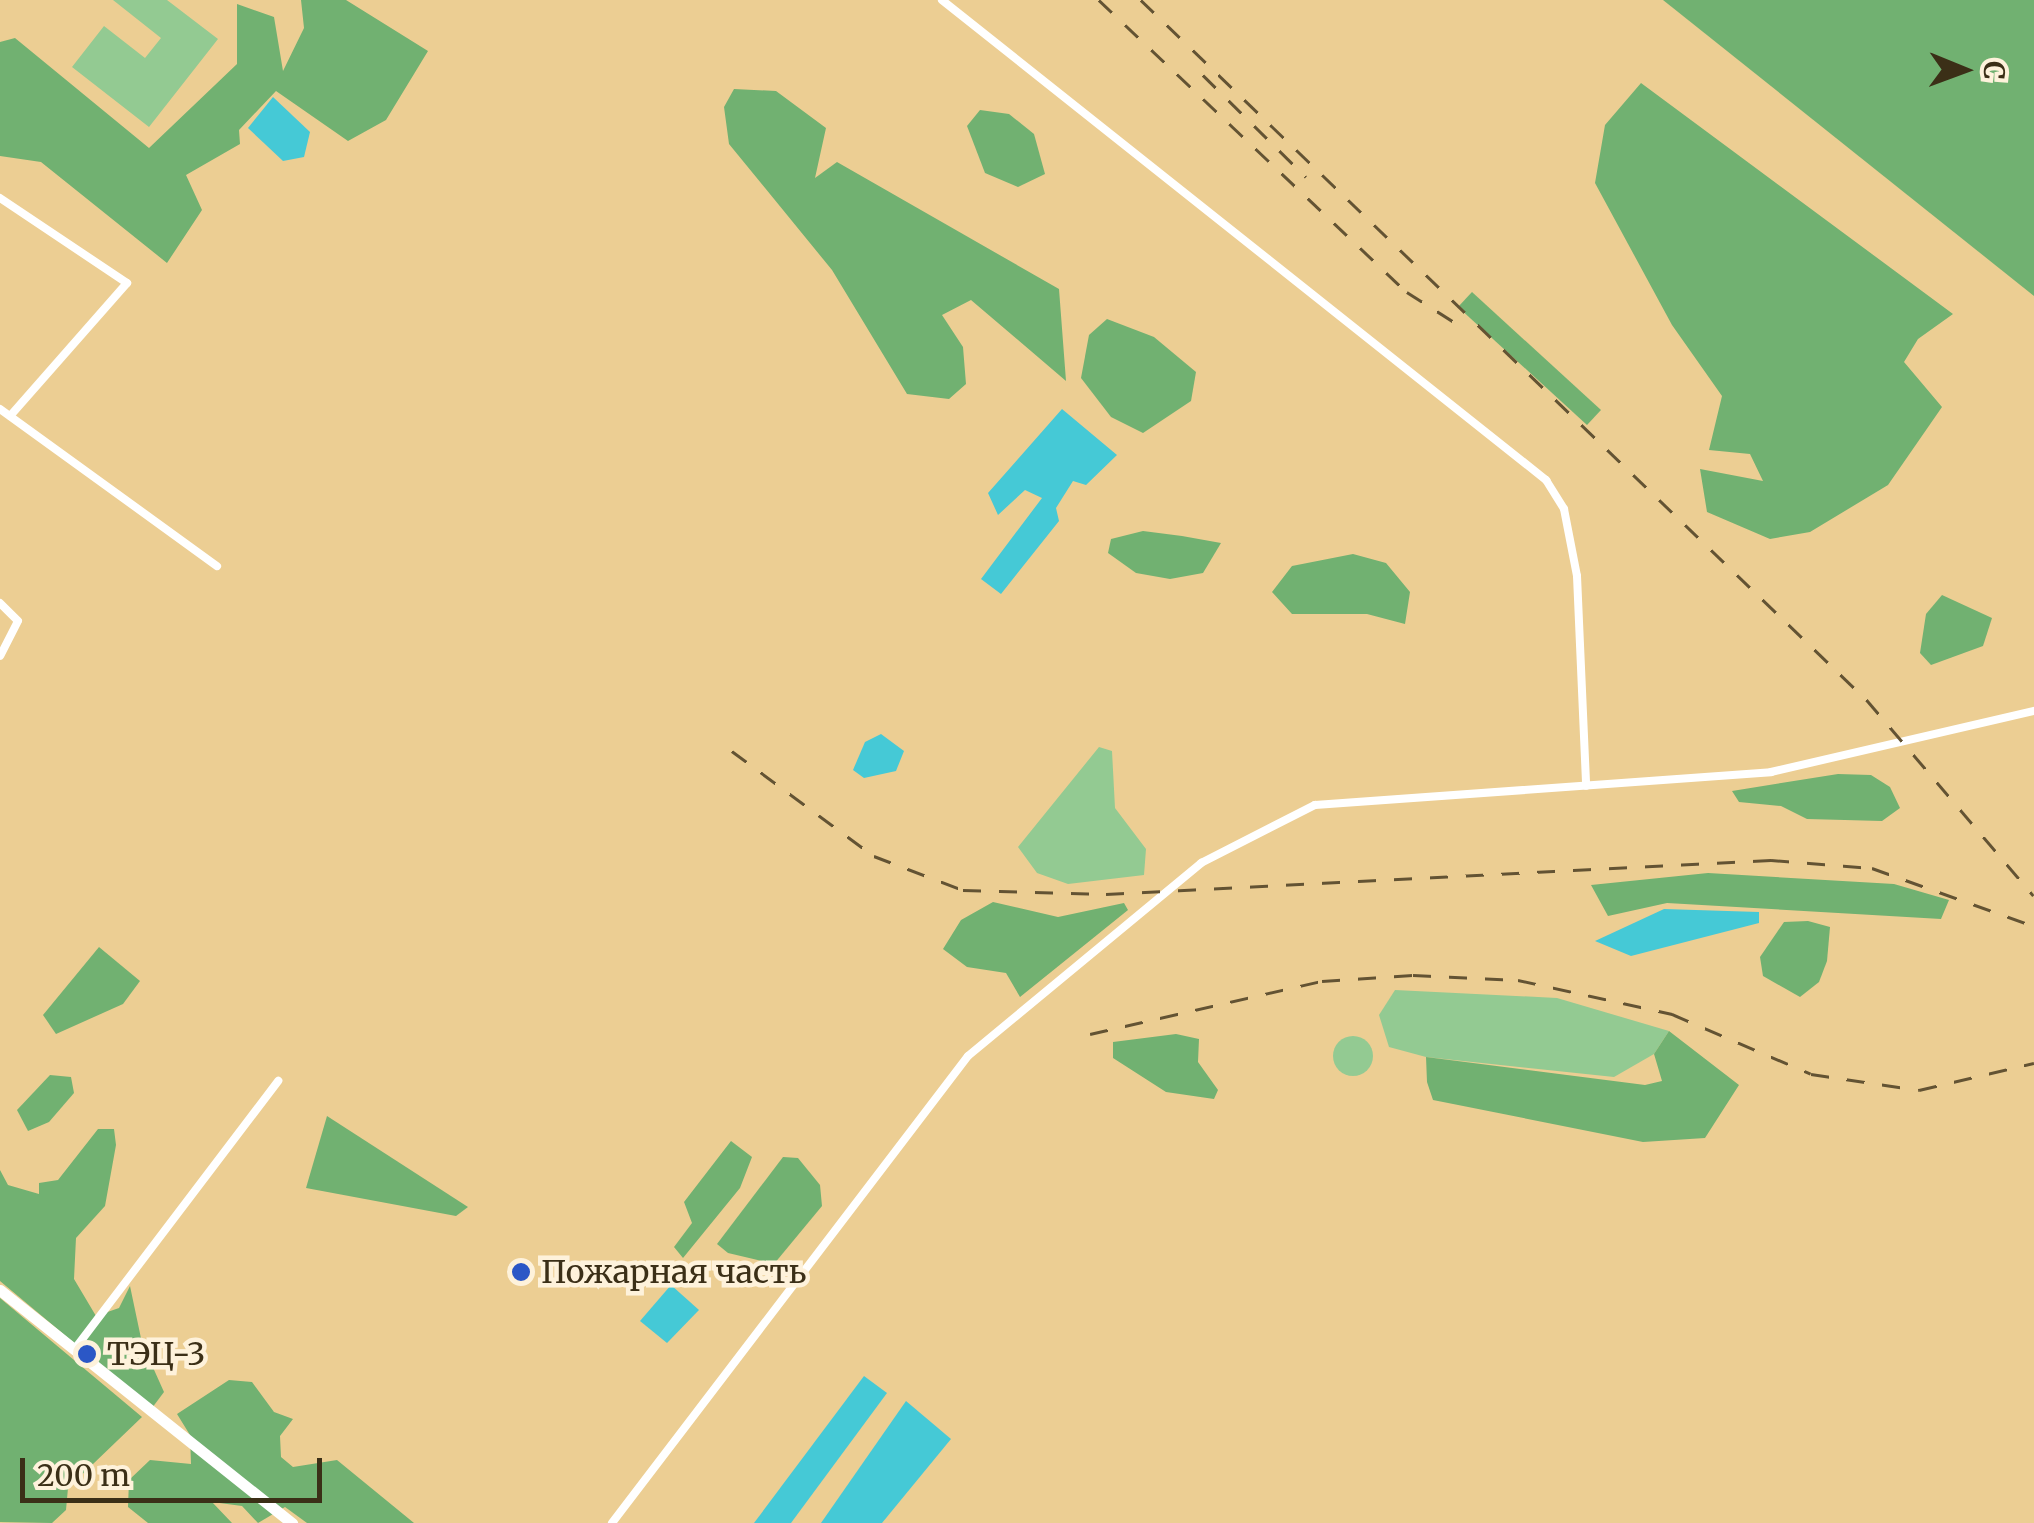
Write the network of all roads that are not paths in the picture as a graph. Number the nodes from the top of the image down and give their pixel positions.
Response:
1 (942, 0) edge
2 (0, 198) edge
3 (0, 409) edge
4 (10, 416) junction
5 (217, 566) dead end
6 (0, 603) edge
7 (0, 656) edge
8 (2034, 711) edge
9 (1586, 786) junction
10 (278, 1081) dead end
11 (0, 1290) edge
12 (74, 1350) junction
13 (292, 1523) edge
14 (612, 1523) edge

1 - 9 street
2 - 4 street
3 - 4 street
4 - 5 street
6 - 7 street
8 - 9 street
9 - 14 street
10 - 12 street
11 - 12 main road
12 - 13 main road

